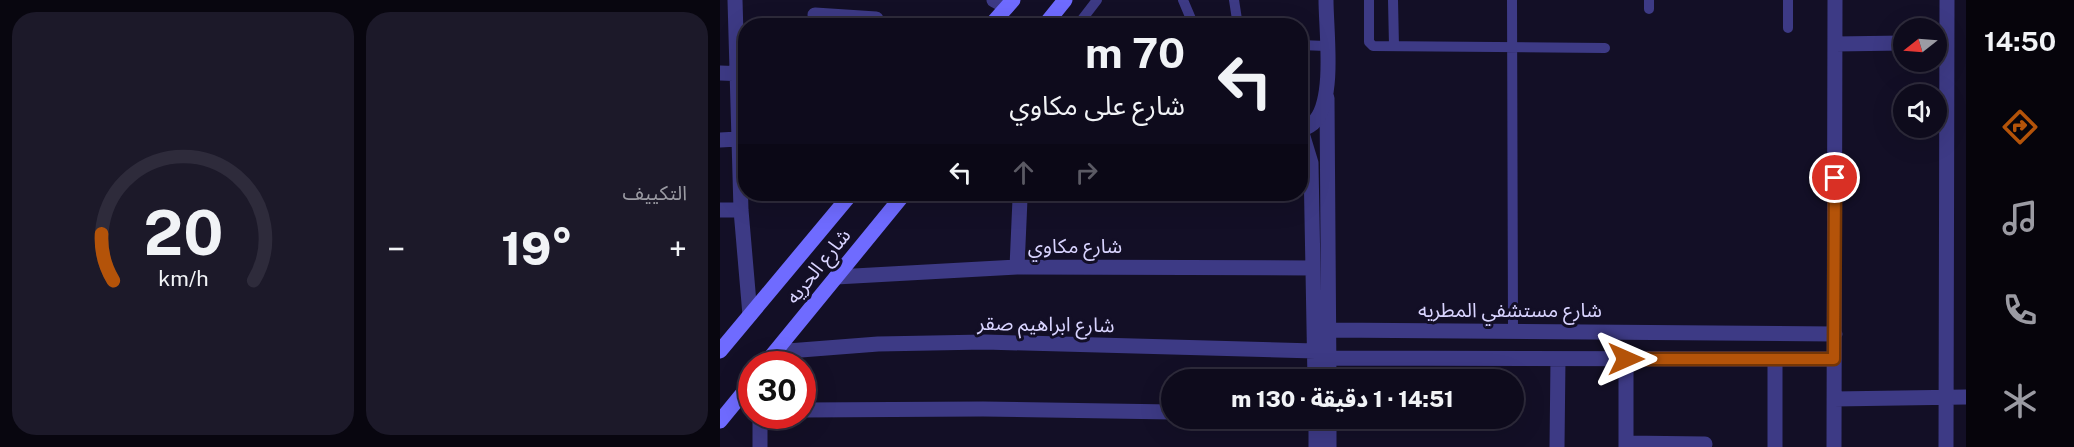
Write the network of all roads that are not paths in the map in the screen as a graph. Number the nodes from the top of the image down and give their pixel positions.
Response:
1 (735, 0) edge
2 (1065, 0) edge
3 (1097, 0) edge
4 (1183, 0) edge
5 (1234, 0) edge
6 (1326, 0) edge
7 (1369, 0) edge
8 (1393, 0) edge
9 (1512, 0) edge
10 (1788, 0) edge
11 (1835, 0) edge
12 (1947, 0) edge
13 (1005, 2) edge
14 (814, 14) edge
15 (864, 18) edge
16 (995, 18) edge
17 (1050, 18) edge
18 (1083, 18) edge
19 (1191, 18) edge
20 (1237, 18) edge
21 (1945, 18) edge
22 (1788, 28) dead end
23 (738, 36) edge
24 (1893, 43) edge
25 (1835, 44) junction
26 (1308, 45) edge
27 (1326, 46) junction
28 (1394, 46) junction
29 (1512, 47) junction
30 (1605, 48) dead end
31 (1942, 72) edge
32 (720, 73) edge
33 (738, 73) edge
34 (1327, 90) junction
35 (1308, 126) edge
36 (738, 139) edge
37 (720, 140) edge
38 (1308, 154) edge
39 (1308, 175) edge
40 (741, 201) edge
41 (845, 201) edge
42 (898, 201) edge
43 (1022, 201) edge
44 (1308, 201) edge
45 (720, 210) edge
46 (741, 210) junction
47 (1017, 267) junction
48 (1313, 268) junction
49 (836, 277) junction
50 (750, 315) junction
51 (1329, 330) junction
52 (1513, 331) junction
53 (1835, 333) junction
54 (726, 335) edge
55 (720, 351) edge
56 (776, 351) edge
57 (788, 351) edge
58 (1322, 355) junction
59 (1557, 358) junction
60 (1626, 359) junction
61 (1775, 359) junction
62 (1834, 359) junction
63 (1318, 369) edge
64 (1326, 369) edge
65 (1947, 396) junction
66 (1966, 397) edge
67 (738, 399) edge
68 (1834, 399) junction
69 (816, 410) edge
70 (1161, 412) edge
71 (720, 421) edge
72 (760, 429) edge
73 (1316, 429) edge
74 (1329, 429) edge
75 (1705, 444) dead end
76 (1626, 445) edge
77 (1680, 445) edge
78 (760, 447) edge
79 (1316, 447) edge
80 (1329, 447) edge
81 (1557, 447) edge
82 (1775, 447) edge
83 (1834, 447) edge
84 (1946, 447) edge

1 - 23 street
2 - 17 main road
3 - 18 lane
4 - 19 lane
5 - 20 lane
6 - 27 street
7 - 28 lane
8 - 28 lane
9 - 29 lane
10 - 22 lane
11 - 25 street
12 - 21 street
13 - 16 main road
14 - 15 street
24 - 25 street
25 - 53 street
26 - 27 lane
27 - 34 street
28 - 29 lane
29 - 30 lane
29 - 52 lane
31 - 65 street
32 - 33 street
34 - 35 street
34 - 51 street
36 - 37 street
38 - 39 street
40 - 46 street
41 - 50 main road, شارع الحريه
42 - 49 main road, شارع الحريه
43 - 47 street
44 - 48 street
45 - 46 street
46 - 50 street
47 - 48 street, شارع مكاوي
47 - 49 street, شارع مكاوي
48 - 58 street
49 - 56 main road, شارع الحريه
50 - 54 main road, شارع الحريه
51 - 52 street, شارع مستشفي المطريه
51 - 58 street
52 - 53 street, شارع مستشفي المطريه
53 - 62 street
54 - 55 main road, شارع الحريه
57 - 58 street, شارع ابراهيم صقر
58 - 59 street
58 - 63 street
58 - 64 street
59 - 60 street
59 - 81 street
60 - 61 street
60 - 76 street
61 - 62 street
61 - 82 street
62 - 68 street
65 - 66 street
65 - 68 street
65 - 84 street
67 - 71 main road
68 - 83 street
69 - 70 street
72 - 78 street
73 - 79 street
74 - 80 street
75 - 77 street
76 - 77 street

